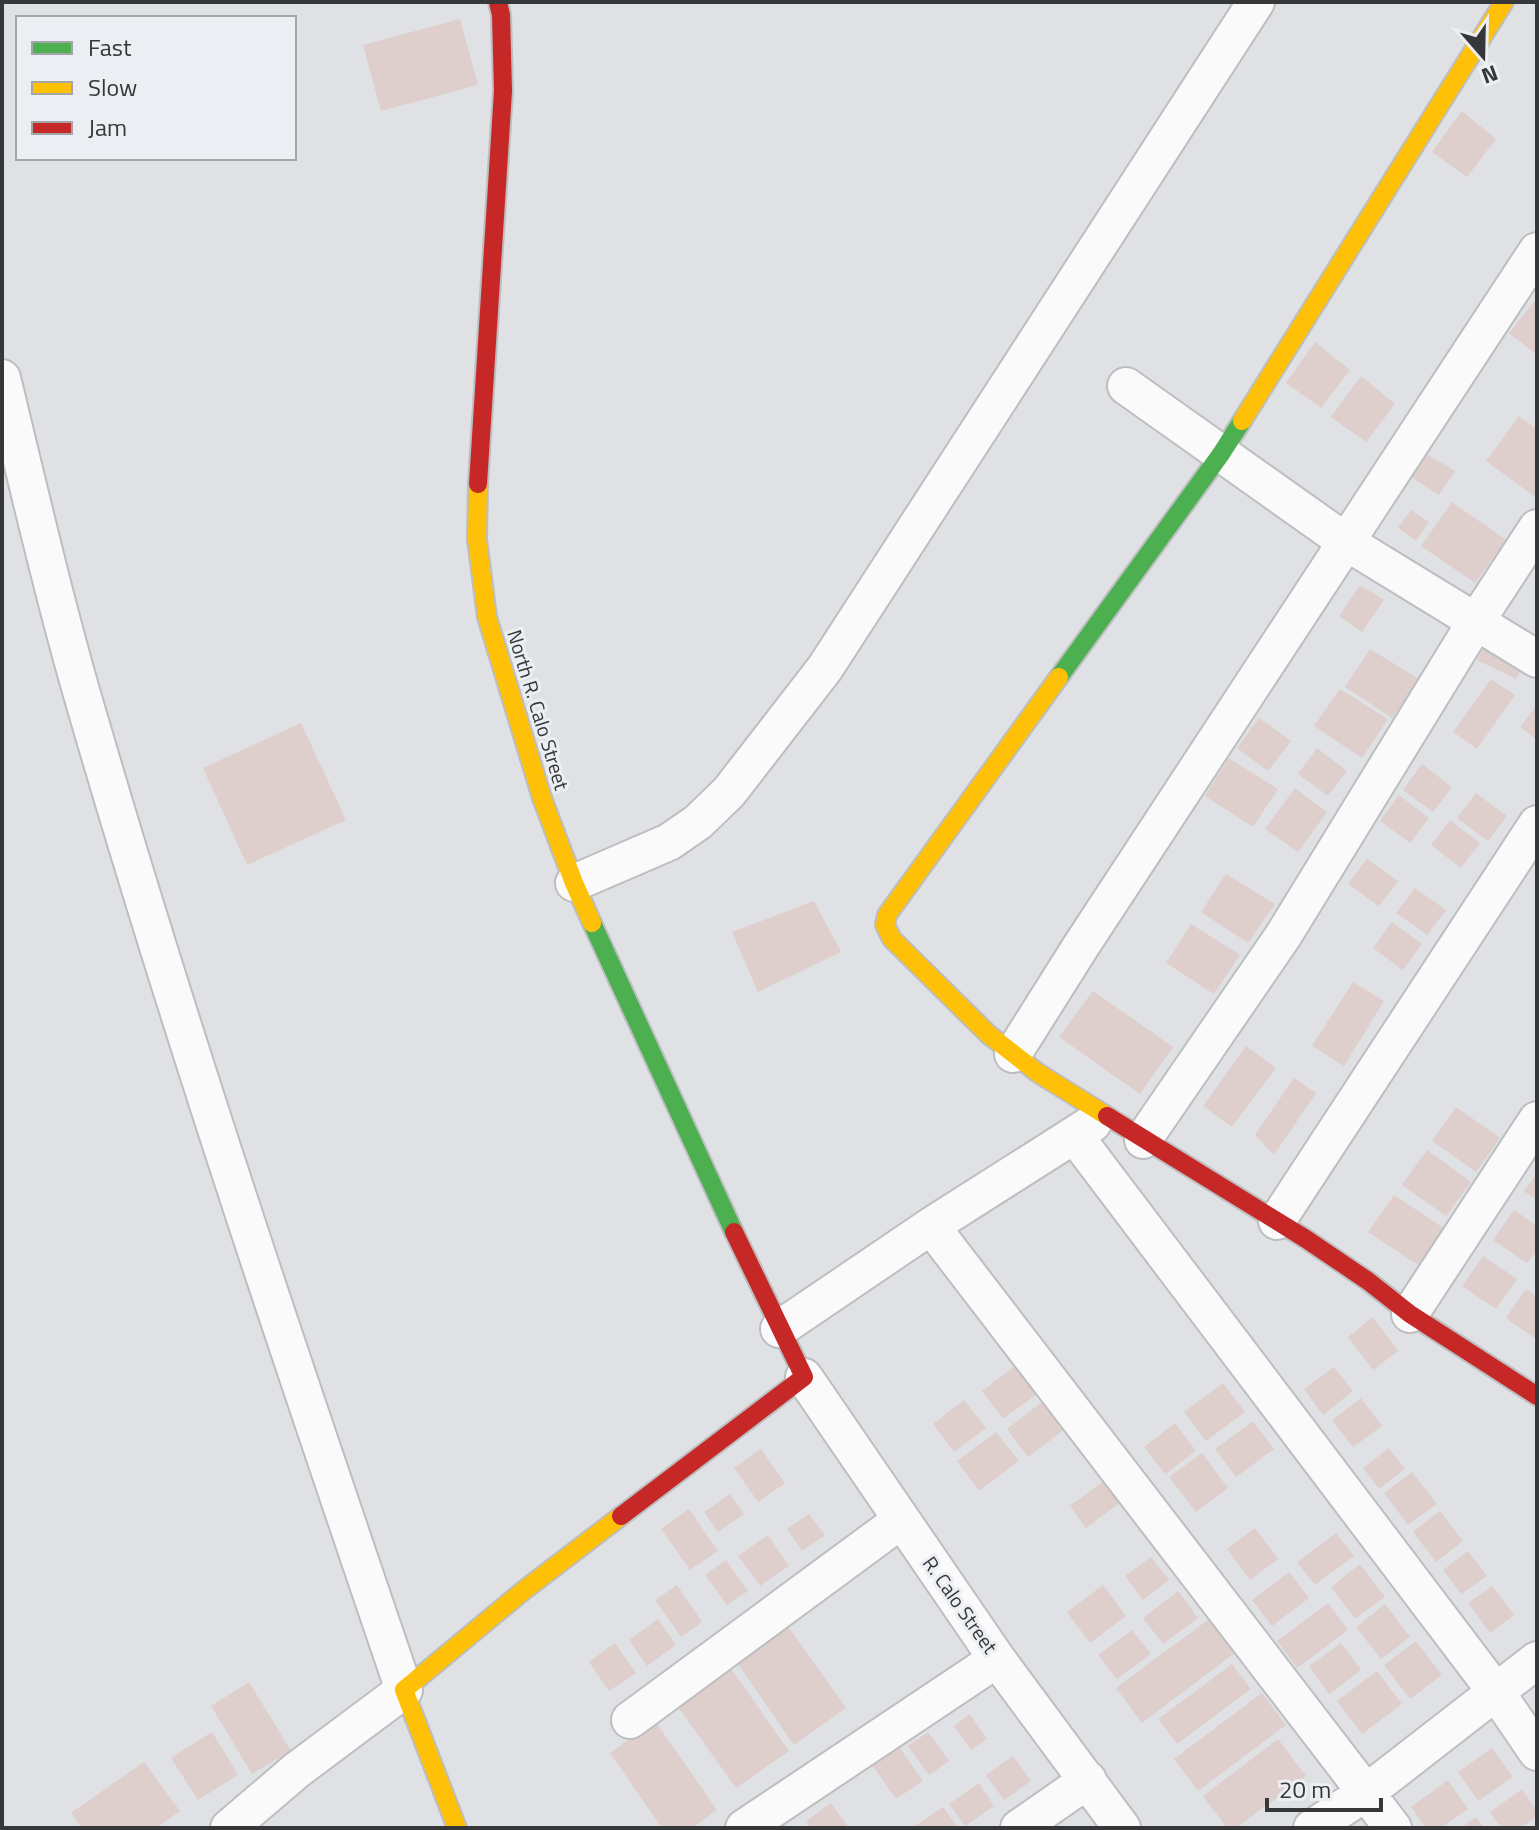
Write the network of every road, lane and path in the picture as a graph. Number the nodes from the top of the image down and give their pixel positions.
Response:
1 (498, 2) edge
2 (1256, 2) edge
3 (1504, 2) edge
4 (1537, 251) edge
5 (2, 378) edge
6 (1126, 386) dead end
7 (1221, 454) junction
8 (1537, 528) edge
9 (1346, 542) junction
10 (1475, 623) junction
11 (1537, 659) edge
12 (1537, 824) edge
13 (574, 883) junction
14 (1013, 1054) junction
15 (1104, 1115) junction
16 (1537, 1120) edge
17 (1075, 1136) junction
18 (1143, 1140) junction
19 (1277, 1221) junction
20 (931, 1226) junction
21 (1410, 1314) junction
22 (779, 1329) junction
23 (804, 1377) junction
24 (1537, 1396) edge
25 (900, 1521) junction
26 (997, 1659) junction
27 (1537, 1660) edge
28 (404, 1690) junction
29 (1496, 1692) junction
30 (630, 1720) dead end
31 (1537, 1752) edge
32 (1088, 1780) junction
33 (1367, 1792) junction
34 (229, 1828) edge
35 (457, 1828) edge
36 (744, 1828) edge
37 (1019, 1828) edge
38 (1122, 1828) edge
39 (1312, 1828) edge
40 (1393, 1828) edge

1 - 13 main road, North R. Calo Street
2 - 13 street
3 - 7 main road
4 - 9 street
5 - 28 street
6 - 7 street
7 - 9 street
7 - 14 main road
8 - 10 street
9 - 10 street
9 - 14 street
10 - 11 street
10 - 18 street
12 - 19 street
13 - 22 main road, North R. Calo Street
14 - 15 main road
15 - 17 street
15 - 18 main road
16 - 21 street
17 - 20 street
17 - 29 street
18 - 19 main road
19 - 21 main road
20 - 22 street
20 - 33 street
21 - 24 main road
22 - 23 main road, North R. Calo Street
23 - 25 street, R. Calo Street
23 - 28 main road
25 - 26 street, R. Calo Street
25 - 30 street
26 - 32 street, R. Calo Street
26 - 36 street
27 - 29 street
28 - 34 street
28 - 35 main road
29 - 31 street
29 - 33 street
32 - 37 street
32 - 38 street, R. Calo Street
33 - 39 street
33 - 40 street

